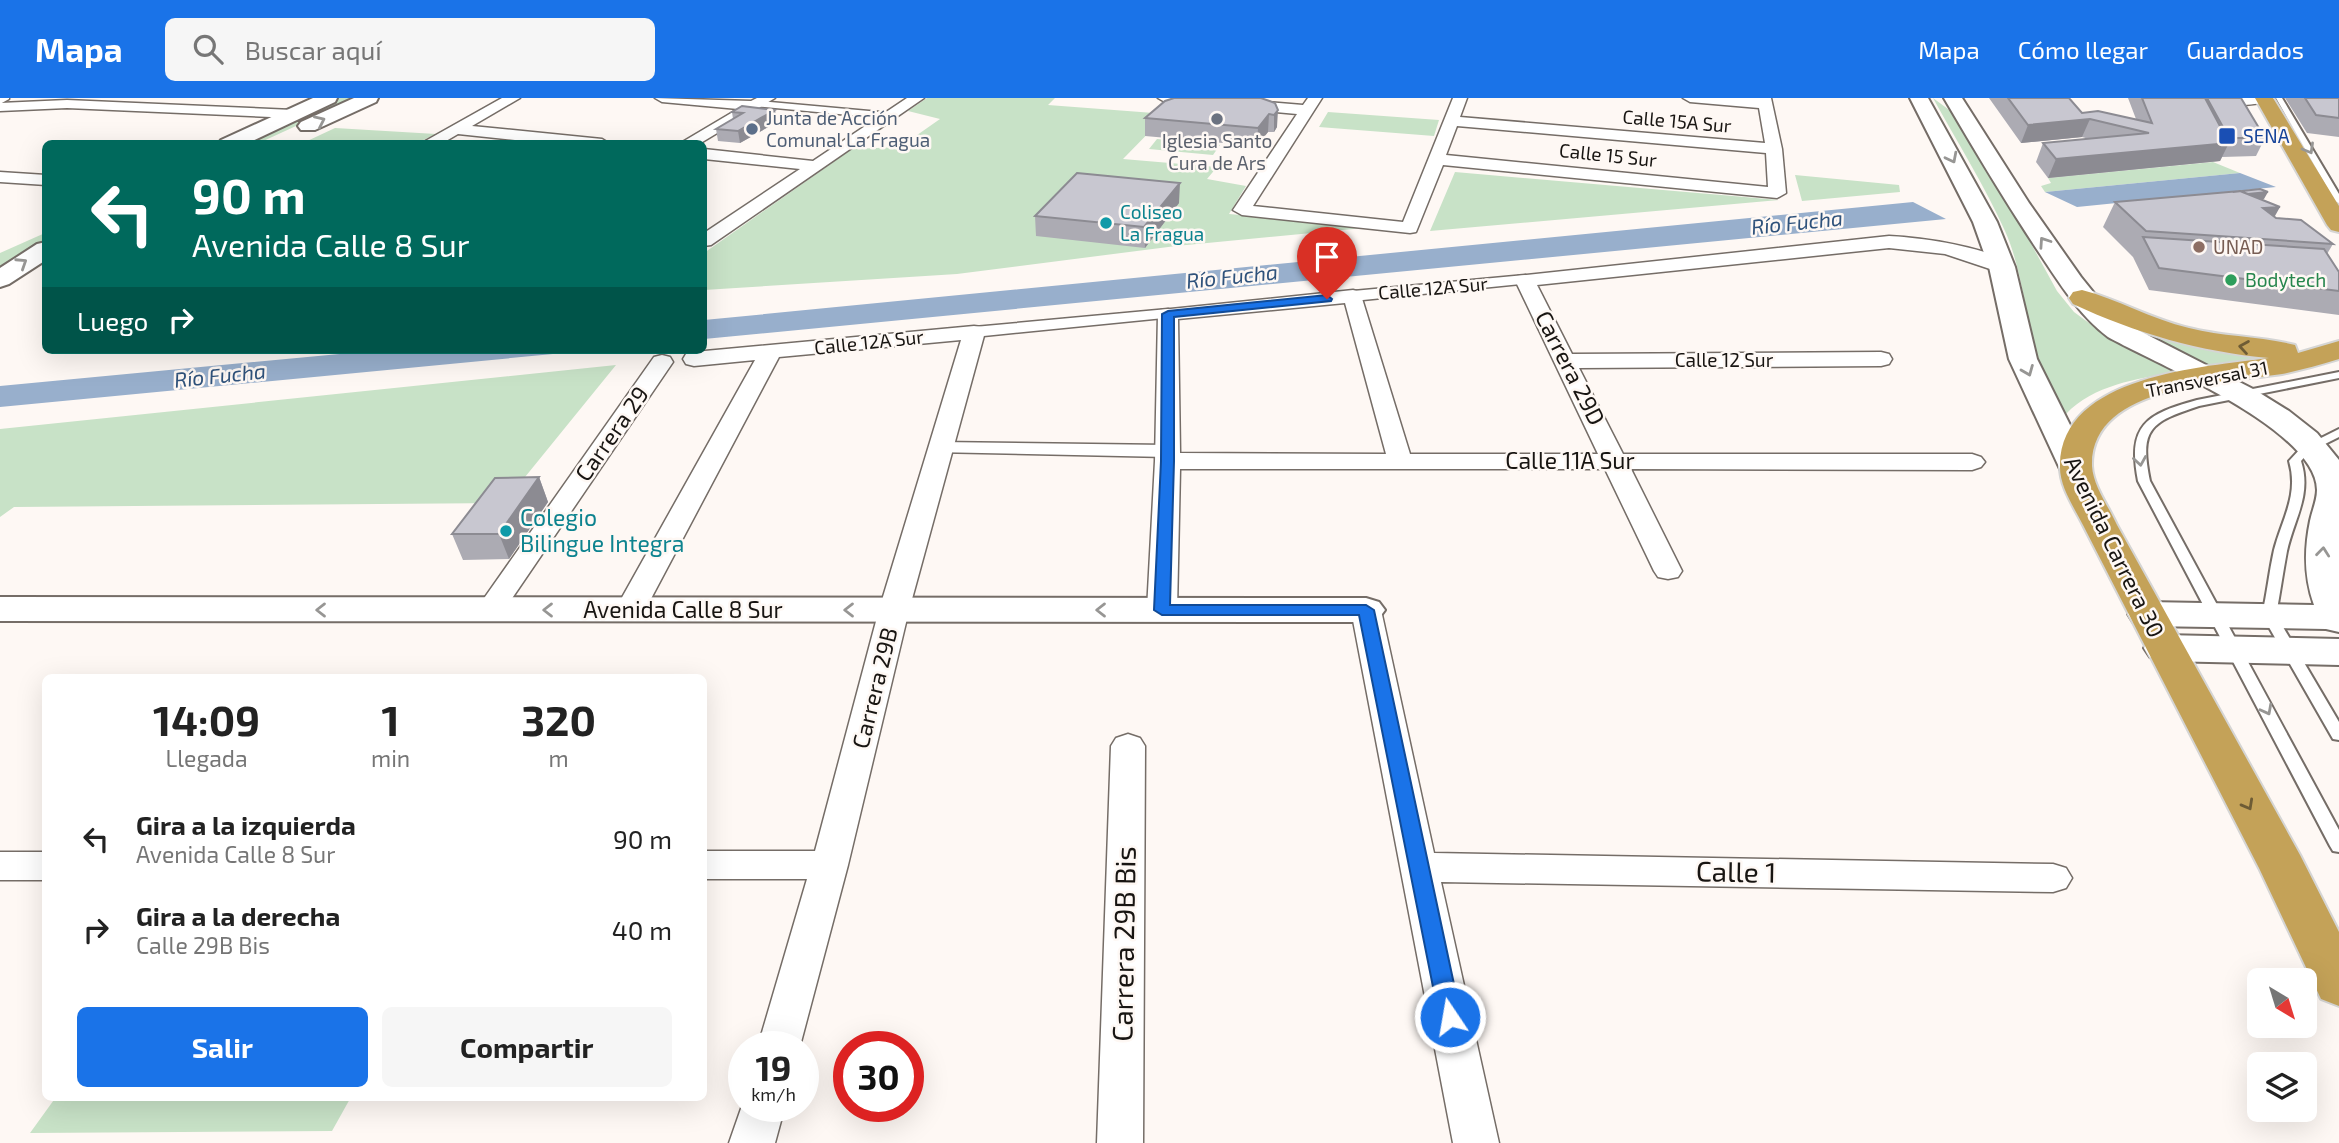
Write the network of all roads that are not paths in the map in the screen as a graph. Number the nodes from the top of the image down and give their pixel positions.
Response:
1 (328, 98) edge
2 (369, 98) edge
3 (513, 98) edge
4 (662, 98) edge
5 (917, 98) edge
6 (1165, 98) edge
7 (1460, 98) edge
8 (1690, 98) edge
9 (1919, 98) edge
10 (1952, 98) edge
11 (2195, 98) edge
12 (2264, 98) edge
13 (2279, 98) edge
14 (1764, 101) edge
15 (1257, 102) edge
16 (760, 103) edge
17 (1311, 104) edge
18 (0, 107) edge
19 (293, 114) junction
20 (891, 116) junction
21 (1451, 121) junction
22 (456, 128) junction
23 (237, 140) edge
24 (280, 140) edge
25 (435, 140) edge
26 (566, 140) edge
27 (694, 140) edge
28 (1774, 149) junction
29 (707, 154) edge
30 (1435, 159) junction
31 (816, 166) junction
32 (0, 177) edge
33 (42, 180) edge
34 (2339, 201) edge
35 (2339, 225) edge
36 (39, 237) edge
37 (707, 240) edge
38 (2002, 267) junction
39 (0, 279) edge
40 (1525, 280) junction
41 (1353, 296) junction
42 (2082, 298) junction
43 (1168, 314) junction
44 (974, 331) junction
45 (771, 351) junction
46 (2338, 358) edge
47 (694, 359) dead end
48 (1881, 359) dead end
49 (1567, 361) junction
50 (662, 362) dead end
51 (2207, 377) junction
52 (2239, 395) junction
53 (2326, 438) edge
54 (940, 448) junction
55 (1168, 456) junction
56 (1400, 461) junction
57 (1616, 461) junction
58 (1972, 462) dead end
59 (2076, 469) junction
60 (1668, 571) dead end
61 (0, 609) edge
62 (490, 610) junction
63 (630, 610) junction
64 (894, 610) junction
65 (1162, 610) junction
66 (1366, 610) joint
67 (2218, 614) junction
68 (2269, 615) junction
69 (2339, 627) edge
70 (2155, 631) junction
71 (2235, 650) junction
72 (2291, 651) junction
73 (2339, 735) edge
74 (1128, 746) dead end
75 (2339, 846) edge
76 (707, 864) edge
77 (830, 864) junction
78 (0, 866) edge
79 (42, 866) edge
80 (1419, 867) junction
81 (2053, 878) dead end
82 (2339, 984) edge
83 (783, 1031) edge
84 (758, 1122) edge
85 (752, 1143) edge
86 (1120, 1143) edge
87 (1476, 1143) edge

1 - 19 main road
24 -> 2 main road
3 - 22 street
4 - 16 street
5 - 20 street
6 - 15 street
7 - 21 street
8 - 14 street
9 -> 38 main road, Avenida Carrera 30
42 -> 10 main road
11 - 12 street
12 - 35 highway
13 -> 34 lane
14 - 28 street
15 - 17 street
16 - 20 street
16 - 27 street
17 - 30 street
18 - 19 street
19 - 23 main road
20 - 31 street
21 - 28 street, Calle 15A Sur
21 - 30 street
22 - 25 street
22 - 26 street
28 - 30 street, Calle 15 Sur
29 - 31 street
31 - 37 street
32 - 33 street
39 -> 36 main road
38 - 40 street, Calle 12A Sur
38 -> 59 main road, Avenida Carrera 30
40 - 41 street, Calle 12A Sur
40 - 49 street, Carrera 29D
41 - 43 street, Calle 12A Sur
41 - 56 street
46 -> 42 highway
42 - 51 main road
43 - 44 street, Calle 12A Sur
43 - 55 street
44 - 45 street, Calle 12A Sur
44 - 54 street, Carrera 29B
45 - 47 street, Calle 12A Sur
45 - 63 street
46 - 51 highway, Transversal 31
46 - 52 lane
48 - 49 street, Calle 12 Sur
49 - 57 street, Carrera 29D
50 - 62 street, Carrera 29
51 - 52 main road
51 - 59 highway, Transversal 31
52 - 53 main road
52 -> 67 lane
53 - 68 lane
69 -> 53 main road
54 - 55 street, Calle 11A Sur
54 - 64 street, Carrera 29B
55 - 56 street, Calle 11A Sur
55 - 65 street
56 - 57 street, Calle 11A Sur
57 - 58 street, Calle 11A Sur
57 - 60 street, Carrera 29D
59 - 70 highway, Avenida Carrera 30
62 -> 61 main road, Avenida Calle 8 Sur
63 -> 62 main road, Avenida Calle 8 Sur
64 -> 63 main road, Avenida Calle 8 Sur
65 -> 64 main road, Avenida Calle 8 Sur
64 - 77 street, Carrera 29B
65 - 66 main road, Avenida Calle 8 Sur
66 - 80 street
67 - 68 main road
67 - 70 main road
67 - 71 lane
68 - 69 main road
68 - 72 lane
69 - 72 main road
70 - 71 main road
70 -> 82 highway, Avenida Carrera 30
71 - 72 main road
71 -> 75 lane
72 - 73 lane
74 - 86 street, Carrera 29B Bis
76 - 77 street
77 - 83 street, Carrera 29B
78 - 79 street
80 - 81 street, Calle 1
80 - 87 street
84 - 85 street

